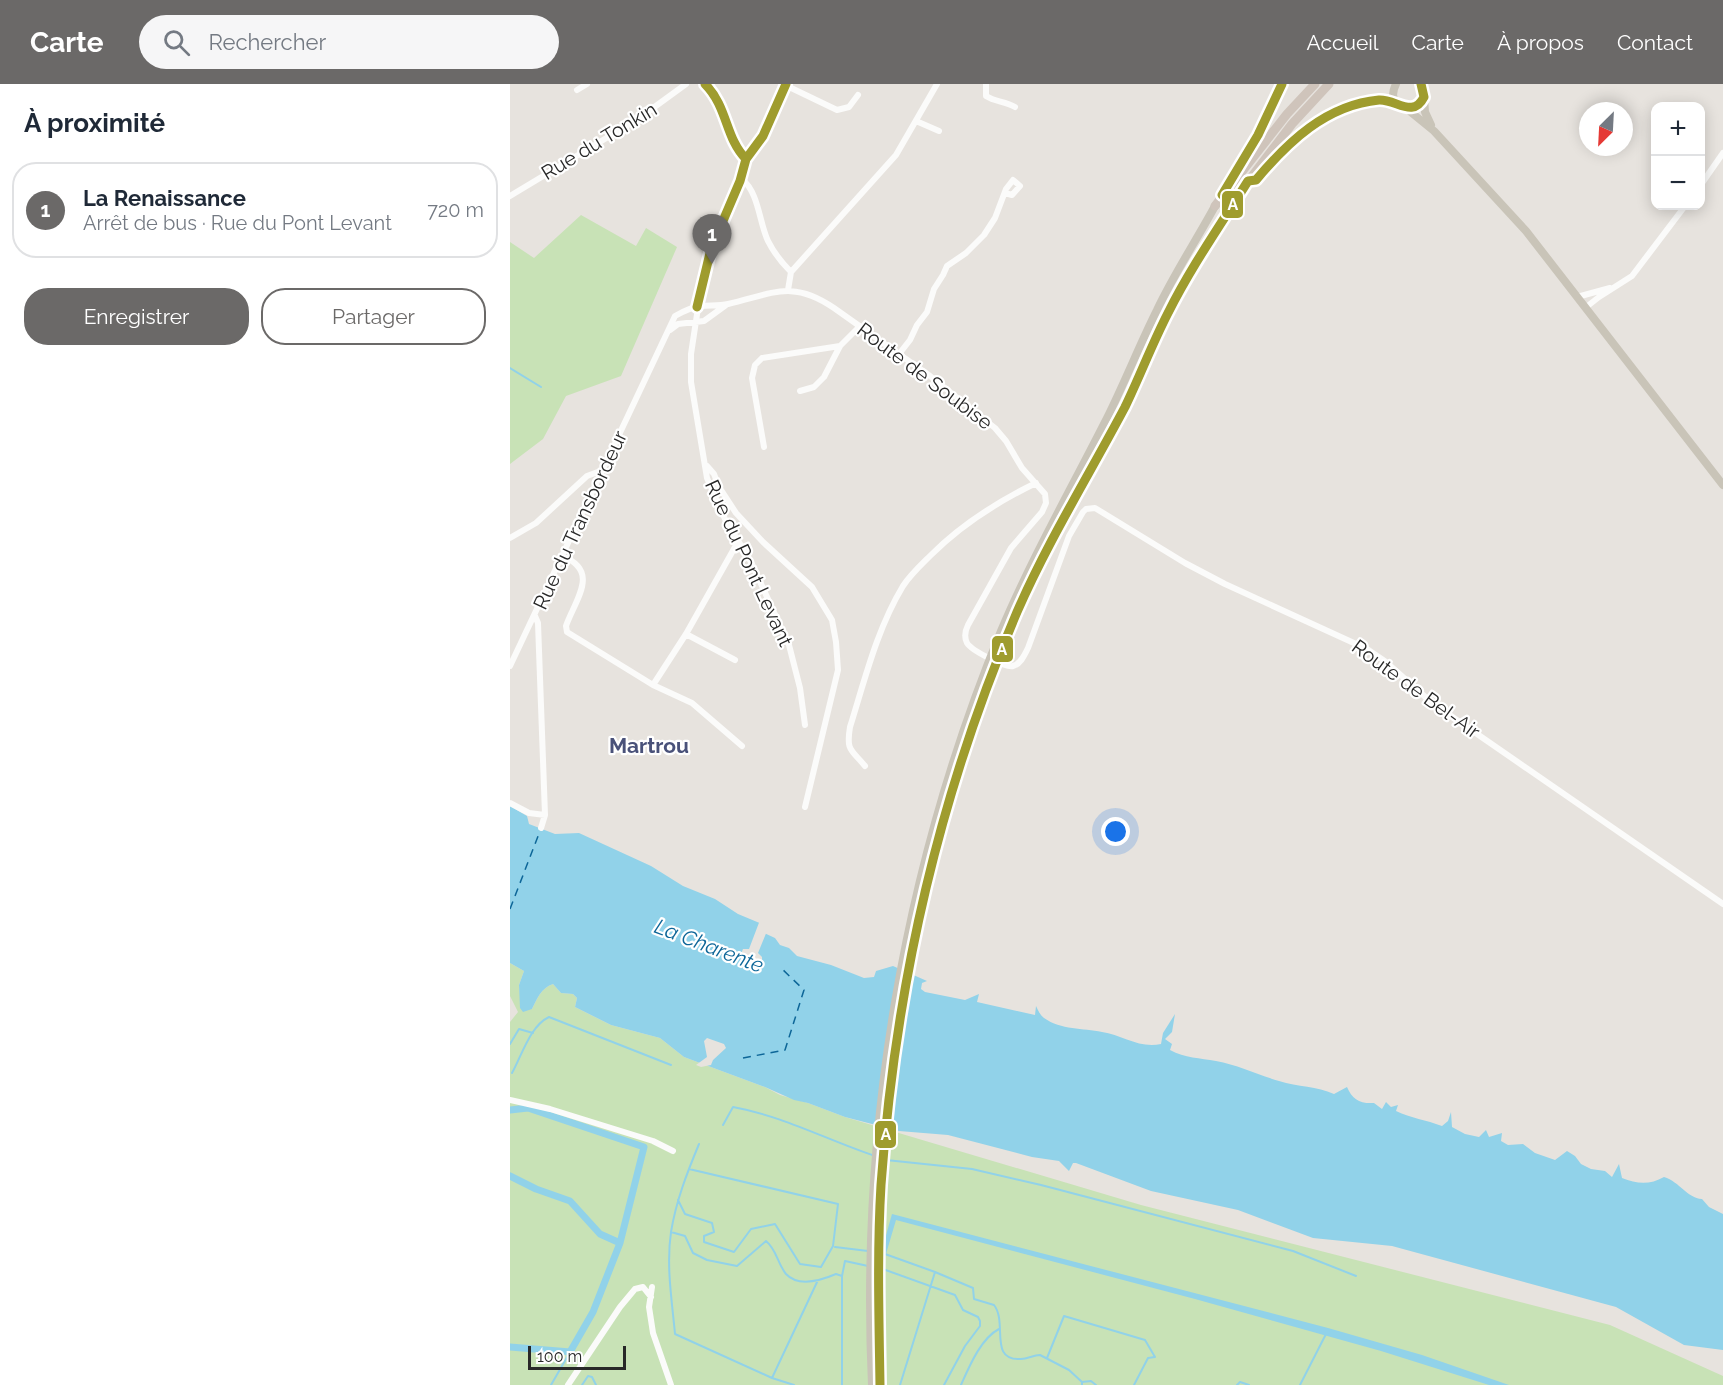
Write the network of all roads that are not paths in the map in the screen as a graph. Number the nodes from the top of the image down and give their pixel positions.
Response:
1 (587, 84) edge
2 (686, 84) edge
3 (937, 84) edge
4 (986, 84) edge
5 (1282, 84) edge
6 (1315, 84) edge
7 (1329, 84) edge
8 (1395, 84) edge
9 (1421, 84) edge
10 (708, 85) edge
11 (785, 85) edge
12 (577, 90) dead end
13 (858, 95) dead end
14 (1424, 97) junction
15 (1397, 103) junction
16 (1015, 107) dead end
17 (1407, 109) junction
18 (916, 121) junction
19 (939, 131) dead end
20 (1434, 131) junction
21 (1723, 153) edge
22 (747, 159) junction
23 (742, 179) junction
24 (1705, 180) edge
25 (1248, 181) junction
26 (1005, 193) dead end
27 (510, 195) edge
28 (1215, 206) junction
29 (1682, 210) edge
30 (791, 272) junction
31 (1619, 285) junction
32 (788, 290) junction
33 (1577, 297) junction
34 (726, 304) junction
35 (697, 307) junction
36 (1586, 308) junction
37 (695, 323) junction
38 (860, 326) junction
39 (670, 330) junction
40 (840, 346) junction
41 (899, 354) junction
42 (800, 391) dead end
43 (764, 447) dead end
44 (707, 466) junction
45 (603, 470) junction
46 (1036, 483) junction
47 (1723, 484) edge
48 (1090, 508) joint
49 (510, 538) edge
50 (737, 540) junction
51 (562, 556) junction
52 (535, 616) junction
53 (686, 634) junction
54 (1004, 634) junction
55 (735, 660) dead end
56 (510, 666) edge
57 (653, 685) junction
58 (805, 725) dead end
59 (742, 746) dead end
60 (865, 766) dead end
61 (510, 803) edge
62 (805, 807) dead end
63 (545, 815) junction
64 (541, 828) dead end
65 (1723, 904) edge
66 (510, 1100) edge
67 (673, 1151) dead end
68 (652, 1287) dead end
69 (651, 1297) junction
70 (568, 1385) edge
71 (671, 1385) edge
72 (872, 1385) edge
73 (880, 1385) edge

1 - 12 street
2 - 27 street, Rue du Tonkin
3 - 18 street
4 - 16 street
5 - 28 highway
6 - 28 highway
7 - 25 highway
8 - 15 main road
9 - 14 main road
10 - 22 main road
11 - 13 street
11 - 22 main road
14 - 17 main road
14 - 20 main road
15 - 17 main road
15 - 25 highway
17 - 20 main road
18 - 19 street
18 - 30 street
20 - 33 main road
21 - 24 street
22 - 23 street, Rue du Pont Levant
23 - 30 street
23 - 35 street, Rue du Pont Levant
25 - 54 main road
26 - 41 street
28 - 54 main road
29 - 31 street
30 - 32 street
31 - 33 street
31 - 36 street
32 - 34 street, Rue du Transbordeur
32 - 38 street, Route de Soubise
33 - 36 main road
34 - 35 street, Rue du Transbordeur
34 - 37 street, Rue du Transbordeur
35 - 37 street, Rue du Pont Levant
35 - 39 street, Rue du Transbordeur
36 - 47 main road
37 - 39 street, Rue du Transbordeur
37 - 44 street, Rue du Pont Levant
38 - 40 street
38 - 41 street, Route de Soubise
39 - 45 street, Rue du Transbordeur
40 - 42 street
40 - 43 street
41 - 46 street, Route de Soubise
44 - 50 street, Rue du Pont Levant
44 - 62 street
45 - 49 street
45 - 51 street, Rue du Transbordeur
46 - 48 street, Route de Soubise
46 - 60 street
48 - 65 street, Route de Bel-Air
50 - 53 street
50 - 58 street, Rue du Pont Levant
51 - 52 street, Rue du Transbordeur
51 - 57 street
52 - 56 street
52 - 63 street, Rue du Transbordeur
53 - 55 street
53 - 57 street
54 - 72 main road
54 - 73 main road
57 - 59 street
61 - 63 street
63 - 64 street, Rue du Transbordeur
66 - 67 street
68 - 69 street
69 - 70 street
69 - 71 street

